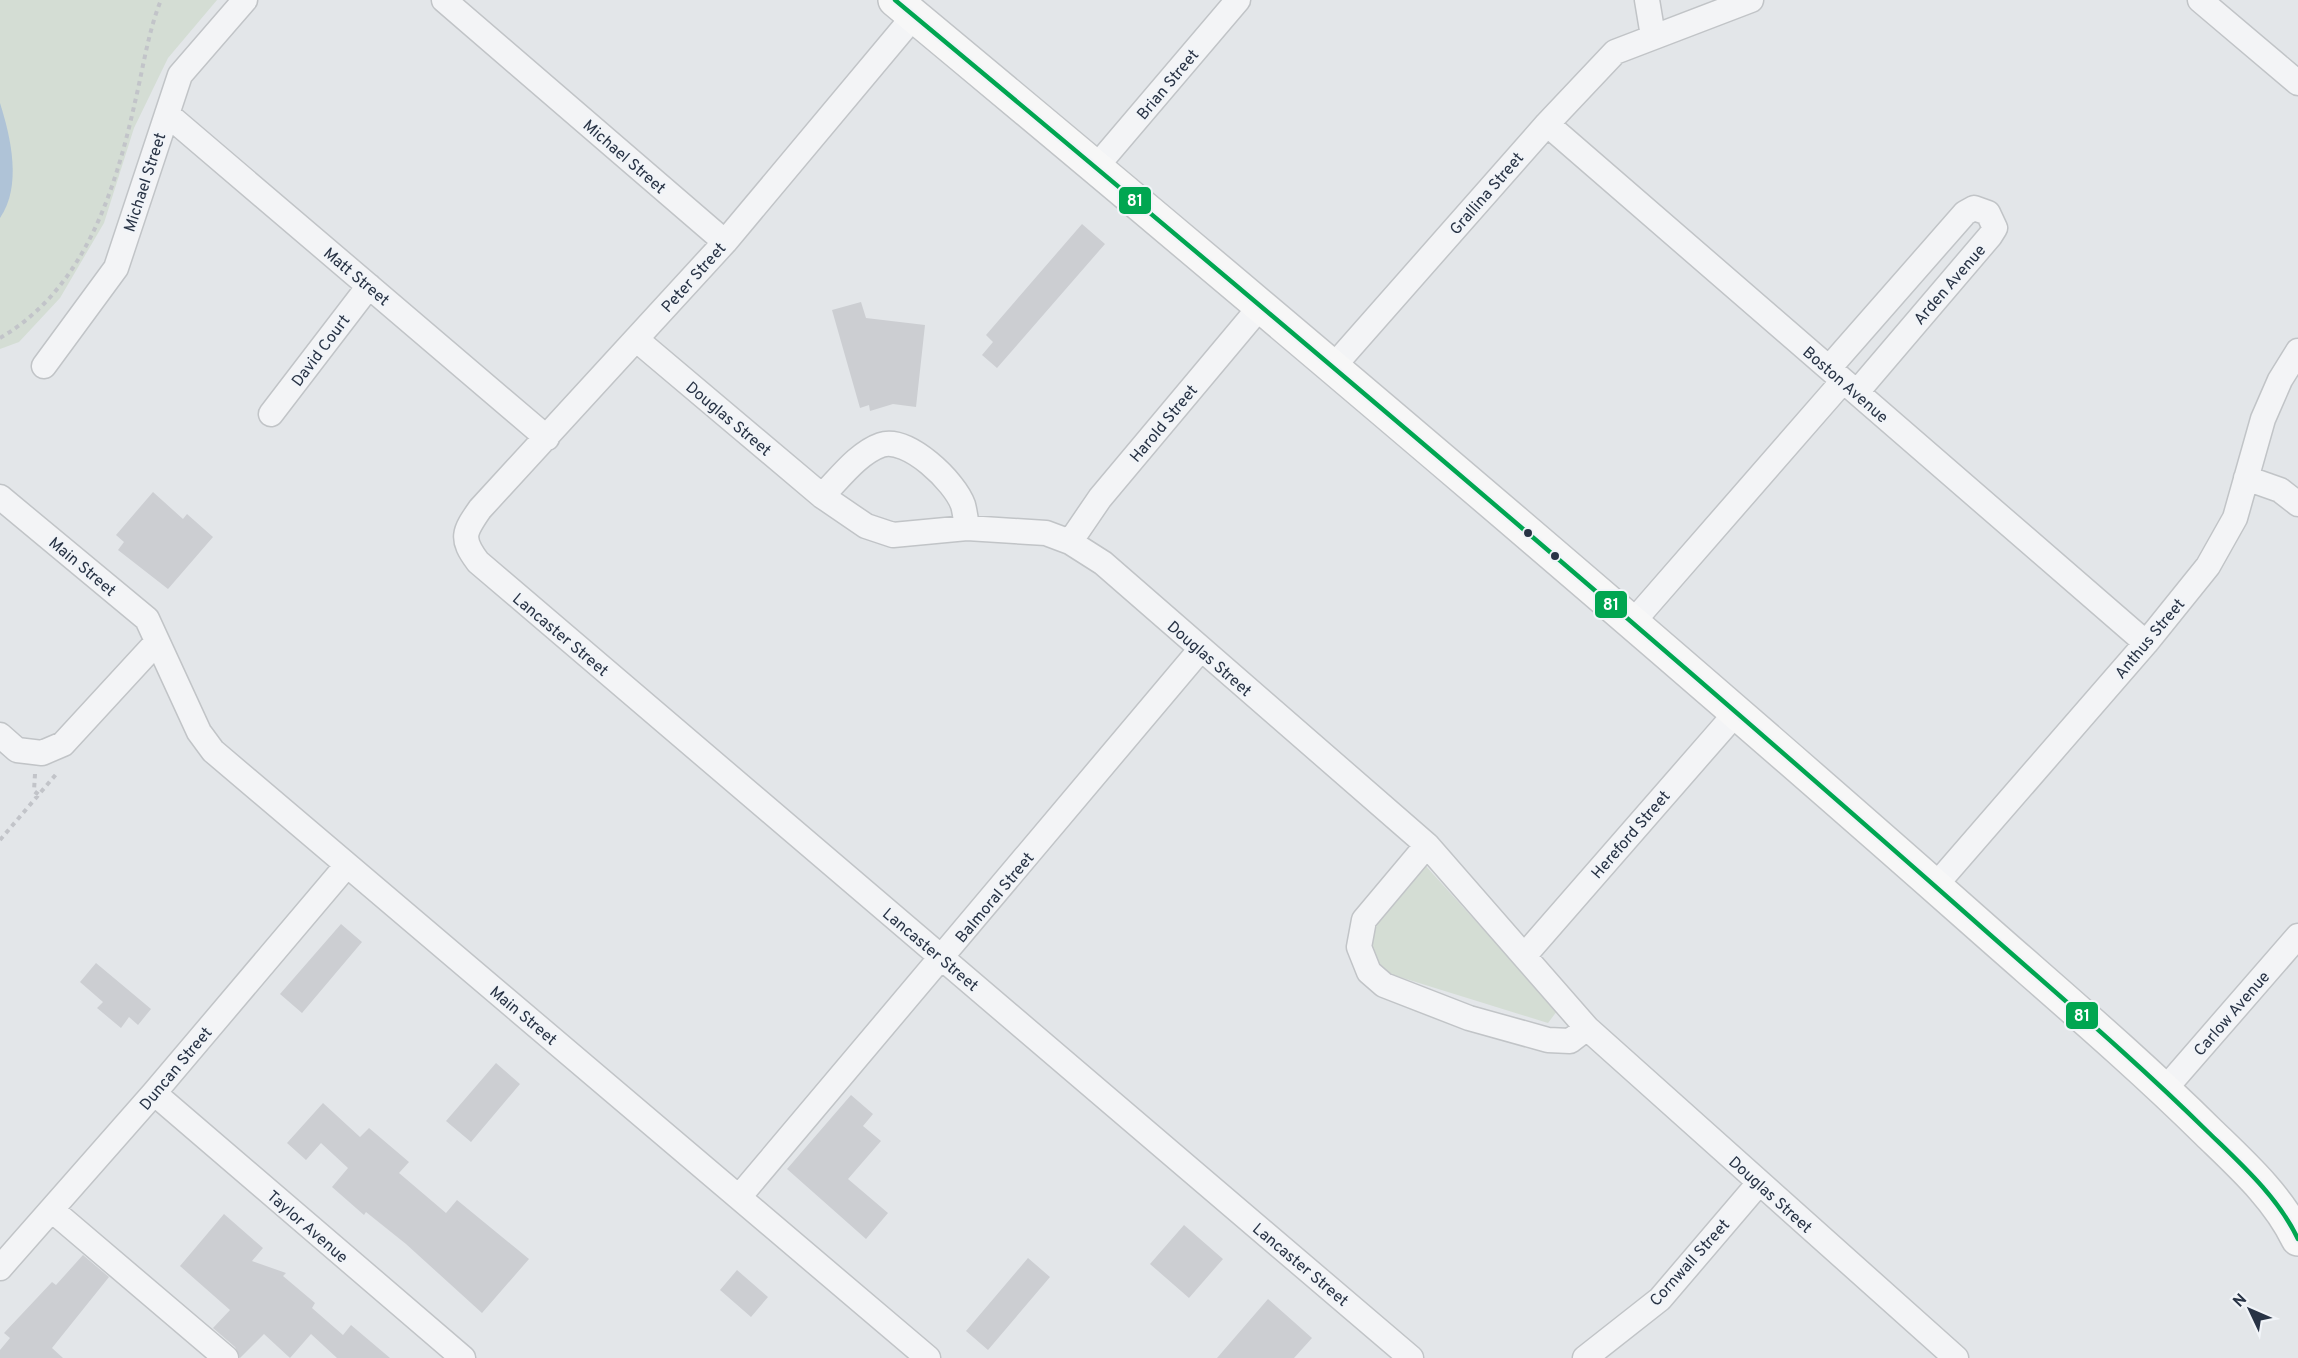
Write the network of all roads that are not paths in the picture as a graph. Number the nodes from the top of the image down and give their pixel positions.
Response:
1 (244, 0) edge
2 (444, 0) edge
3 (1238, 0) edge
4 (1647, 0) edge
5 (1751, 0) edge
6 (2200, 0) edge
7 (904, 8) edge
8 (1704, 9) edge
9 (1653, 36) junction
10 (2298, 83) edge
11 (167, 114) junction
12 (1547, 124) junction
13 (1096, 167) junction
14 (725, 242) junction
15 (369, 286) junction
16 (1260, 308) junction
17 (637, 340) junction
18 (2298, 351) edge
19 (44, 366) dead end
20 (1332, 368) junction
21 (1843, 381) junction
22 (271, 414) dead end
23 (547, 438) junction
24 (2246, 478) junction
25 (822, 496) junction
26 (0, 497) edge
27 (2298, 504) edge
28 (967, 528) junction
29 (465, 531) joint
30 (1070, 542) junction
31 (1632, 623) junction
32 (156, 642) junction
33 (2146, 643) junction
34 (1200, 650) junction
35 (1736, 713) junction
36 (0, 735) edge
37 (1427, 845) junction
38 (347, 865) junction
39 (1935, 886) junction
40 (2298, 936) edge
41 (1524, 956) junction
42 (942, 959) junction
43 (1587, 1028) junction
44 (2165, 1089) junction
45 (154, 1093) junction
46 (1759, 1183) junction
47 (739, 1197) junction
48 (52, 1210) junction
49 (2298, 1239) edge
50 (0, 1268) edge
51 (226, 1358) edge
52 (463, 1358) edge
53 (928, 1358) edge
54 (1411, 1358) edge
55 (1585, 1358) edge
56 (1956, 1358) edge

1 - 11 street, Michael Street
2 - 14 street, Michael Street
3 - 13 street, Brian Street
4 - 9 street
5 - 8 street, Grallina Street
6 - 10 street
7 - 13 main road
7 - 14 street, Peter Street
8 - 9 street, Grallina Street
9 - 12 street, Grallina Street
11 - 15 street, Matt Street
11 - 19 street, Michael Street
12 - 20 street, Grallina Street
12 - 21 street, Boston Avenue
13 - 16 main road
14 - 17 street, Peter Street
15 - 22 street, David Court
15 - 23 street, Matt Street
16 - 20 main road
16 - 30 street, Harold Street
17 - 23 street, Peter Street
17 - 25 street, Douglas Street
18 - 24 street, Anthus Street
20 - 31 main road
21 - 21 street, Arden Avenue
21 - 31 street, Arden Avenue
21 - 33 street, Boston Avenue
23 - 29 street, Peter Street
24 - 27 street
24 - 33 street, Anthus Street
25 - 28 street, Douglas Street
25 - 28 street
26 - 32 street, Main Street
28 - 30 street, Douglas Street
29 - 42 street, Lancaster Street
30 - 34 street, Douglas Street
31 - 35 main road
32 - 36 street
32 - 38 street, Main Street
33 - 39 street, Anthus Street
34 - 37 street, Douglas Street
34 - 42 street, Balmoral Street
35 - 39 main road
35 - 41 street, Hereford Street
37 - 41 street, Douglas Street
37 - 43 street
38 - 45 street, Duncan Street
38 - 47 street, Main Street
39 - 44 main road
40 - 44 street, Carlow Avenue
41 - 43 street, Douglas Street
42 - 47 street, Balmoral Street
42 - 54 street, Lancaster Street
43 - 46 street, Douglas Street
44 - 49 main road
45 - 48 street, Duncan Street
45 - 52 street, Taylor Avenue
46 - 55 street, Cornwall Street
46 - 56 street, Douglas Street
47 - 53 street, Main Street
48 - 50 street, Duncan Street
48 - 51 street

